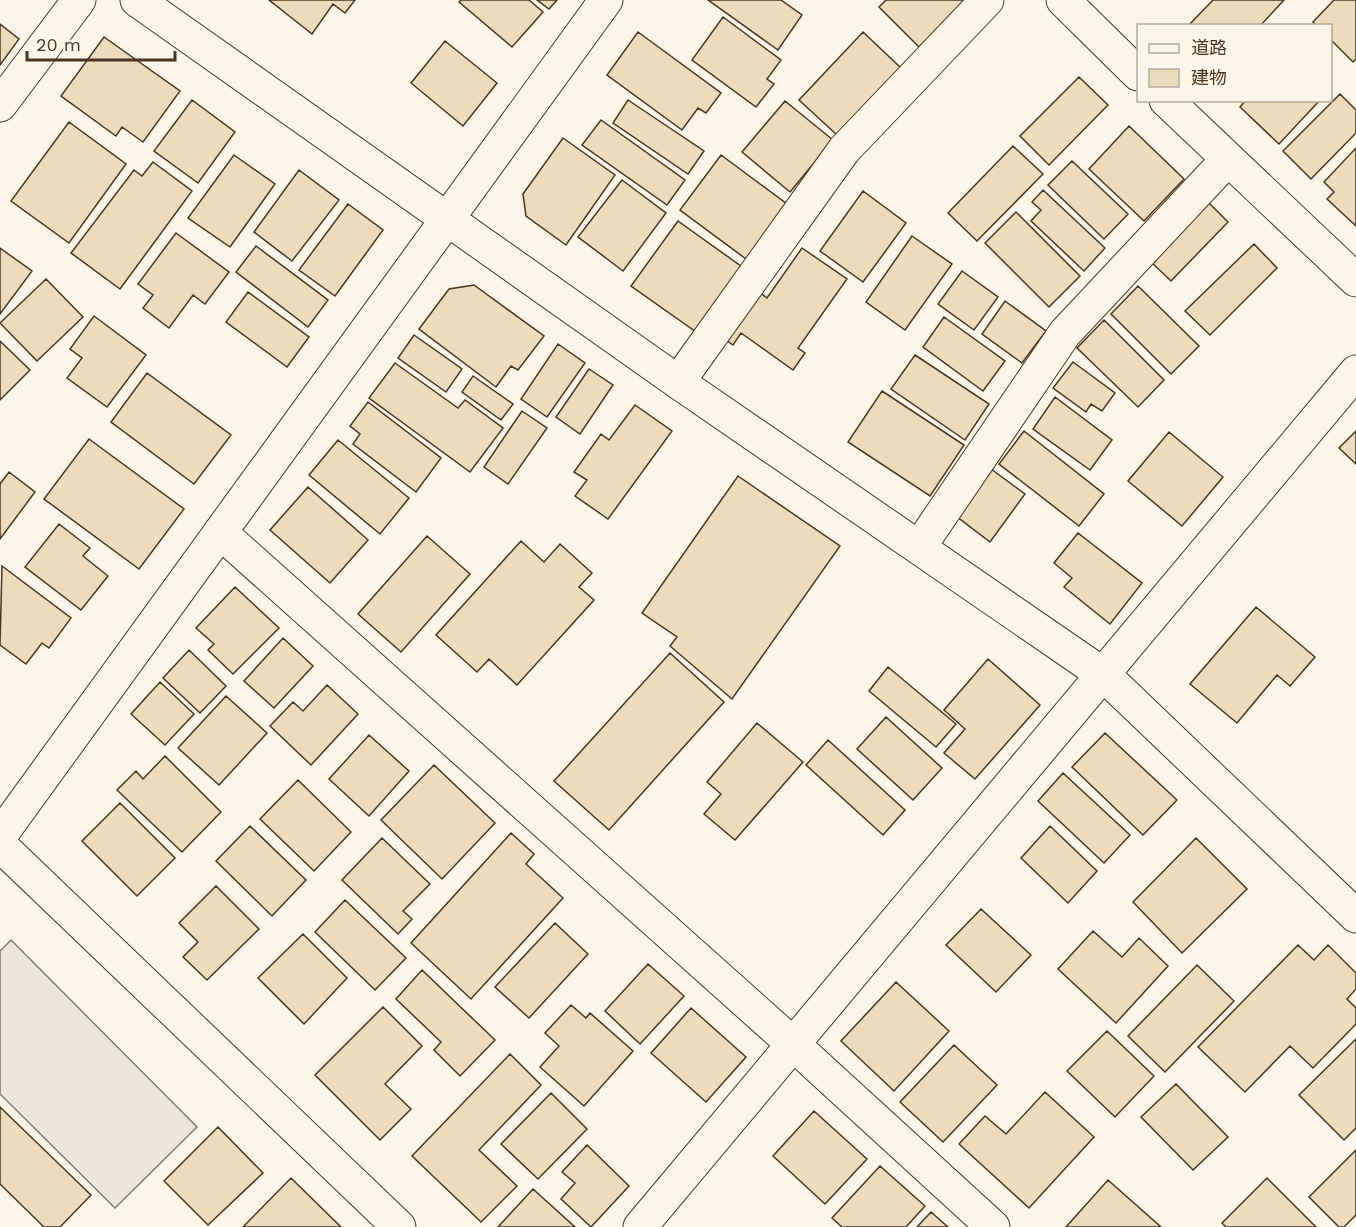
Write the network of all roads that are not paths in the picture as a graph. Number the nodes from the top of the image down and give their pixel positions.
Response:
1 (79, 0) edge
2 (137, 0) edge
3 (606, 0) edge
4 (987, 0) edge
5 (1062, 0) edge
6 (1137, 73) edge
7 (1168, 102) edge
8 (0, 105) edge
9 (1228, 159) junction
10 (446, 220) junction
11 (1356, 280) edge
12 (1356, 372) edge
13 (678, 382) junction
14 (220, 531) junction
15 (920, 546) junction
16 (1104, 675) junction
17 (0, 836) edge
18 (0, 845) edge
19 (1356, 916) edge
20 (794, 1045) junction
21 (399, 1227) edge
22 (640, 1227) edge
23 (993, 1227) edge

1 - 8 street
2 - 10 street
3 - 10 street
4 - 13 street
5 - 6 street
7 - 9 street
9 - 11 street
9 - 15 street
10 - 13 street
10 - 14 street
12 - 16 street
13 - 15 street
14 - 17 street
14 - 20 street
15 - 16 street
16 - 19 street
16 - 20 street
18 - 21 street
20 - 22 street
20 - 23 street

